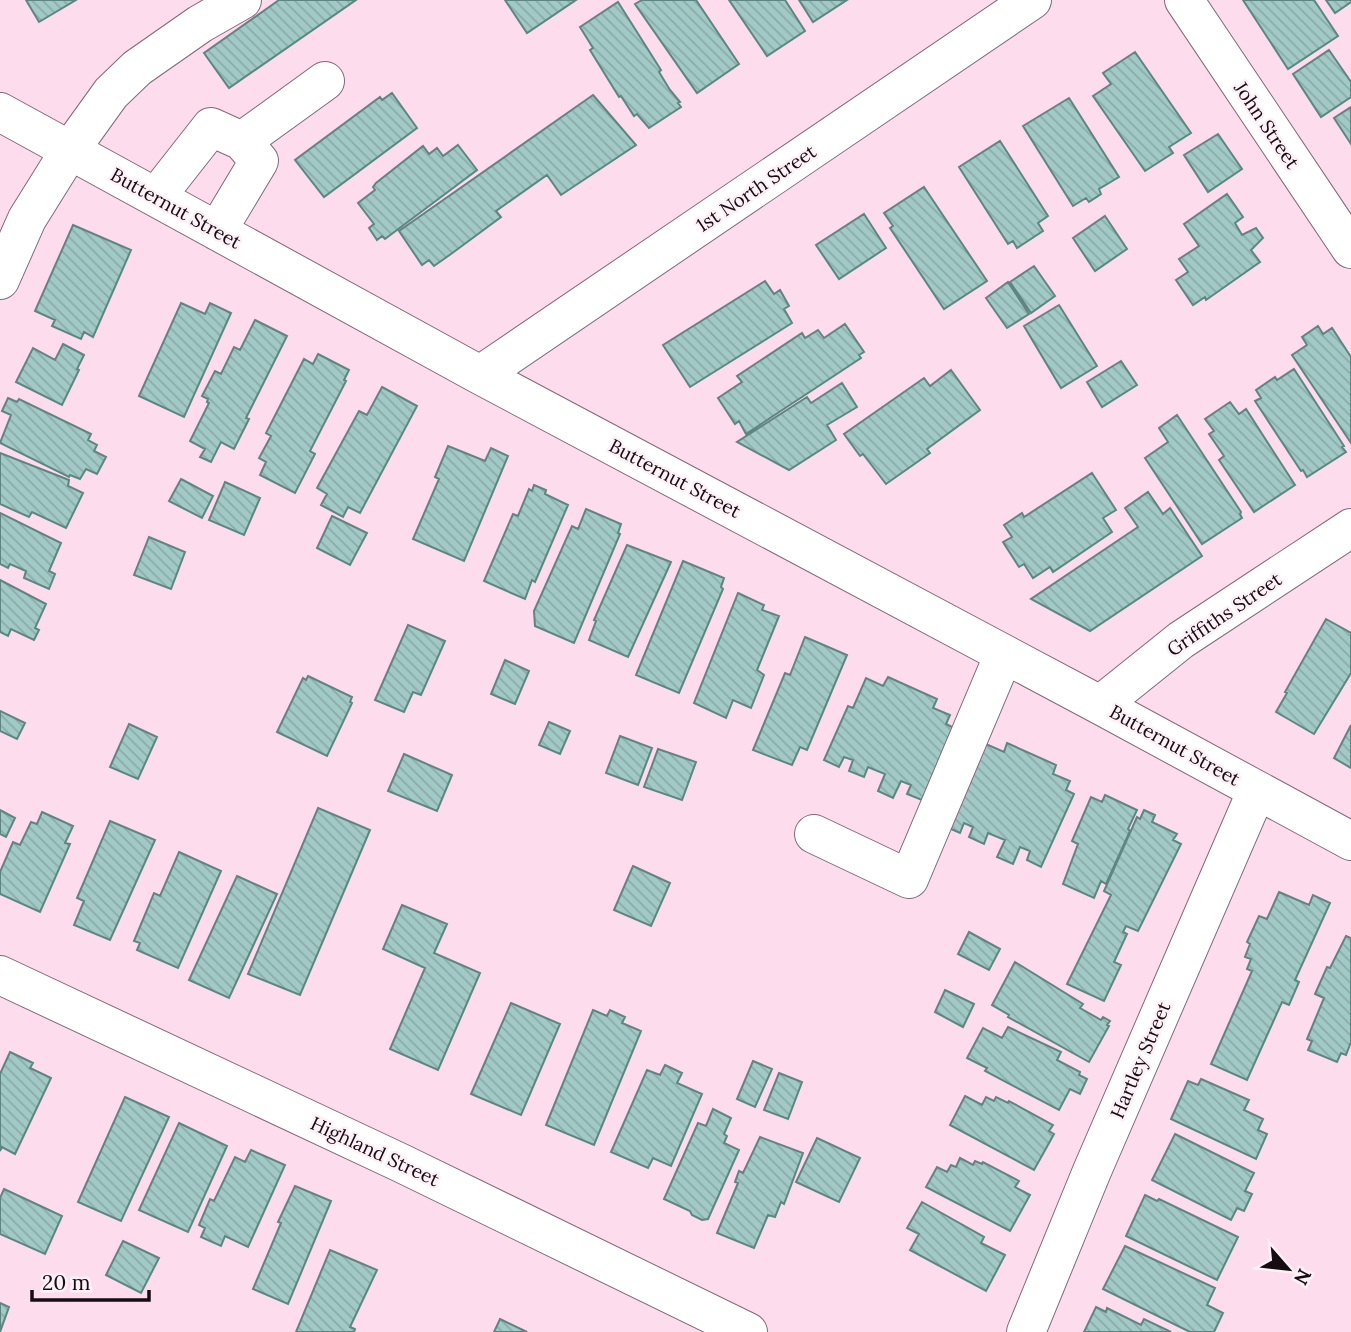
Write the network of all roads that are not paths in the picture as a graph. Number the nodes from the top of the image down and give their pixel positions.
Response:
1 (242, 0) edge
2 (1032, 0) edge
3 (1184, 0) edge
4 (325, 81) dead end
5 (0, 112) edge
6 (242, 141) junction
7 (69, 150) junction
8 (156, 197) junction
9 (217, 231) junction
10 (1351, 249) edge
11 (0, 280) edge
12 (480, 375) junction
13 (1351, 528) edge
14 (1004, 654) junction
15 (1100, 705) junction
16 (1257, 790) junction
17 (814, 834) dead end
18 (1351, 841) edge
19 (0, 975) edge
20 (748, 1332) edge
21 (1026, 1332) edge

1 - 7 street
2 - 12 street, 1st North Street
3 - 10 street, John Street
4 - 6 street
5 - 7 street, Butternut Street
6 - 8 street
6 - 9 street
7 - 8 street, Butternut Street
7 - 11 street
8 - 9 street, Butternut Street
9 - 12 street, Butternut Street
12 - 14 street, Butternut Street
13 - 15 street, Griffiths Street
14 - 15 street, Butternut Street
14 - 17 street
15 - 16 street, Butternut Street
16 - 18 street, Butternut Street
16 - 21 street, Hartley Street
19 - 20 street, Highland Street

